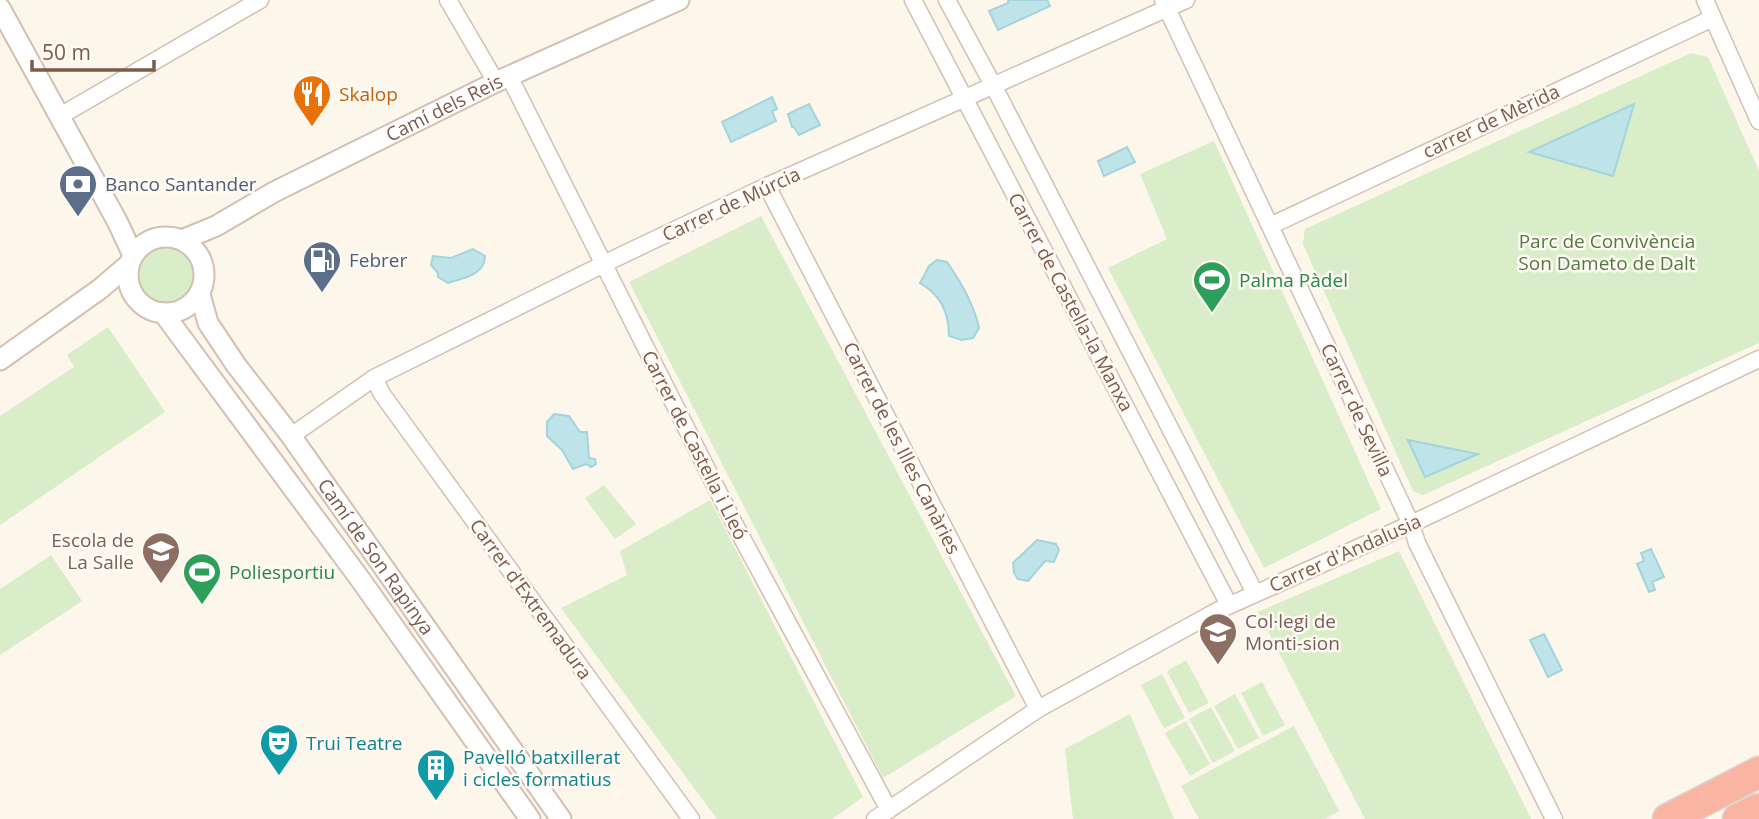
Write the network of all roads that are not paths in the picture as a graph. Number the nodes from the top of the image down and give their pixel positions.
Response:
1 (260, 0) edge
2 (448, 0) edge
3 (679, 0) edge
4 (913, 0) edge
5 (947, 0) edge
6 (1186, 0) edge
7 (1705, 0) edge
8 (1165, 4) edge
9 (654, 5) edge
10 (0, 8) edge
11 (1713, 18) junction
12 (503, 79) junction
13 (993, 85) junction
14 (964, 98) junction
15 (60, 116) junction
16 (1759, 121) edge
17 (767, 186) junction
18 (117, 220) junction
19 (216, 226) junction
20 (1270, 226) junction
21 (156, 238) junction
22 (182, 240) junction
23 (130, 260) junction
24 (202, 261) junction
25 (604, 265) junction
26 (100, 289) junction
27 (200, 294) junction
28 (136, 300) junction
29 (164, 314) junction
30 (1759, 359) edge
31 (0, 360) edge
32 (374, 378) junction
33 (291, 436) junction
34 (1411, 524) junction
35 (1255, 593) junction
36 (1229, 605) junction
37 (1038, 709) junction
38 (1759, 772) edge
39 (1759, 809) edge
40 (882, 815) edge
41 (530, 819) edge
42 (561, 819) edge
43 (691, 819) edge
44 (1554, 819) edge
45 (1668, 819) edge
46 (1738, 819) edge

1 - 15 street
2 - 12 street, Carrer de Castella i Lleó
3 - 9 street, Camí dels Reis
4 - 14 street, Carrer de Castella-la Manxa
5 - 13 street, Carrer de Castella-la Manxa
6 - 8 street, Carrer de Múrcia
7 - 11 street
8 - 13 street, Carrer de Múrcia
8 - 20 street, Carrer de Sevilla
9 - 12 street, Camí dels Reis
10 - 15 street
11 - 16 street
11 - 20 street, carrer de Mèrida
12 - 19 street, Camí dels Reis
12 - 25 street, Carrer de Castella i Lleó
13 - 14 street, Carrer de Múrcia
13 - 35 street, Carrer de Castella-la Manxa
14 - 17 street, Carrer de Múrcia
14 - 36 street, Carrer de Castella-la Manxa
15 - 18 street
17 - 25 street, Carrer de Múrcia
17 - 37 street, Carrer de les Illes Canàries
18 - 21 street
18 - 23 street
19 - 22 street, Camí dels Reis
19 - 24 street
20 - 34 street, Carrer de Sevilla
21 - 22 street
21 - 23 street
22 - 24 street
23 - 26 street
23 - 28 street
24 - 27 street
25 - 32 street, Carrer de Múrcia
25 - 40 street, Carrer de Castella i Lleó
26 - 28 street
26 - 31 street
27 - 29 street
27 - 33 street, Camí de Son Rapinya
28 - 29 street
29 - 41 street, Camí de Son Rapinya
30 - 34 street, Carrer d'Andalusia
32 - 33 street, Carrer de Múrcia
32 - 43 street, Carrer d'Extremadura
33 - 42 street, Camí de Son Rapinya
34 - 35 street, Carrer d'Andalusia
34 - 44 street, Carrer de Sevilla
35 - 36 street, Carrer d'Andalusia
36 - 37 street, Carrer d'Andalusia
37 - 40 street, Carrer d'Andalusia
38 - 45 highway
39 - 46 highway

